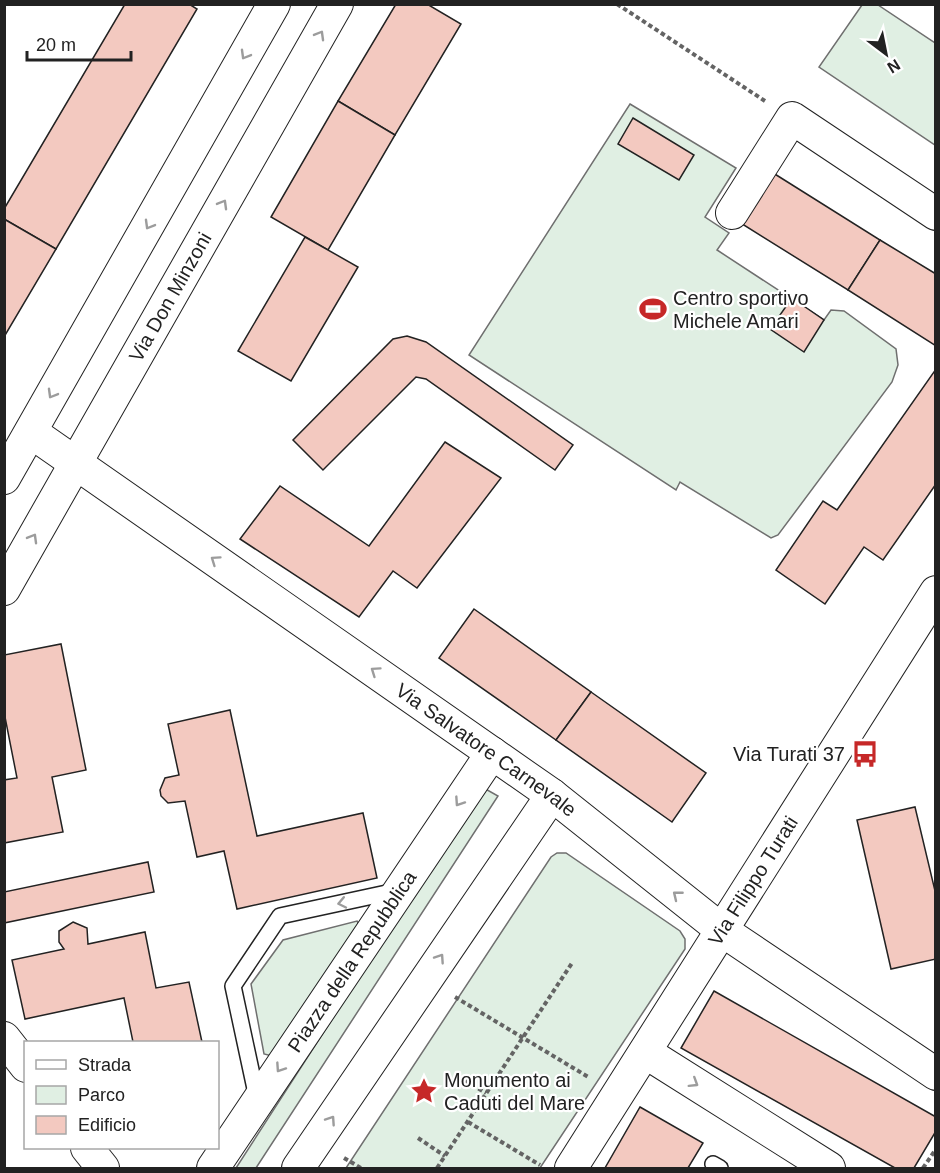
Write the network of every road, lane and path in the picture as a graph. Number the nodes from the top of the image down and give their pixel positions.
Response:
1 (274, 4) edge
2 (337, 4) edge
3 (617, 4) edge
4 (792, 118) junction
5 (732, 213) dead end
6 (936, 214) edge
7 (31, 432) junction
8 (76, 463) junction
9 (4, 478) edge
10 (4, 589) edge
11 (936, 591) edge
12 (492, 753) junction
13 (552, 795) junction
14 (399, 890) junction
15 (723, 931) junction
16 (572, 963) dead end
17 (426, 980) junction
18 (523, 1036) junction
19 (4, 1038) edge
20 (645, 1052) junction
21 (24, 1063) edge
22 (936, 1074) edge
23 (459, 1077) dead end
24 (486, 1093) junction
25 (617, 1095) junction
26 (258, 1102) junction
27 (468, 1122) junction
28 (418, 1138) dead end
29 (88, 1149) edge
30 (936, 1149) edge
31 (445, 1156) junction
32 (103, 1168) edge
33 (213, 1168) edge
34 (298, 1168) edge
35 (437, 1168) edge
36 (546, 1168) edge
37 (571, 1168) edge
38 (830, 1168) edge
39 (923, 1168) edge

1 -> 7 street
8 -> 2 street, Via Don Minzoni
3 - 4 path
4 - 5 street
4 - 6 street
7 - 8 street, Via Salvatore Carnevale
7 - 9 street
10 -> 8 street, Via Don Minzoni
12 -> 8 street, Via Salvatore Carnevale
11 - 15 street, Via Filippo Turati
12 - 13 street, Via Salvatore Carnevale
12 -> 14 street, Piazza della Repubblica
15 -> 13 street, Via Salvatore Carnevale
17 -> 13 street
14 -> 26 street, Piazza della Repubblica
14 -> 26 lane
15 - 20 street, Via Filippo Turati
15 - 22 street, Via Salvatore Carnevale
16 - 18 path
17 - 18 path
34 -> 17 street
18 - 24 path
18 - 25 path
19 - 21 street
20 - 25 street, Via Filippo Turati
20 -> 38 street
23 - 24 path
24 - 27 path
25 - 37 street, Via Filippo Turati
26 - 33 street, Piazza della Repubblica
27 - 31 path
27 - 36 path
28 - 31 path
29 - 32 street
30 - 39 path
31 - 35 path

